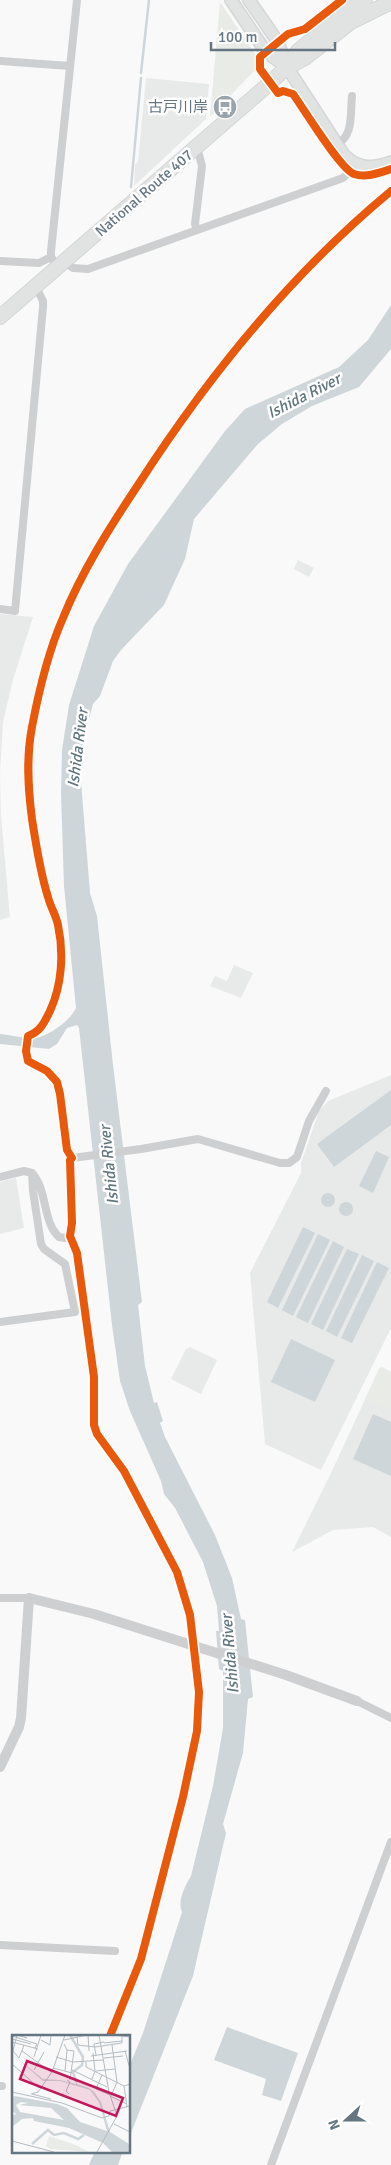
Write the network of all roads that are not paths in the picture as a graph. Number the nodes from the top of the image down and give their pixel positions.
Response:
1 (77, 0) edge
2 (231, 0) edge
3 (249, 0) edge
4 (365, 0) edge
5 (391, 2) edge
6 (0, 61) edge
7 (70, 66) junction
8 (287, 67) junction
9 (352, 96) dead end
10 (338, 145) junction
11 (197, 147) junction
12 (391, 162) edge
13 (356, 165) junction
14 (197, 230) junction
15 (0, 261) edge
16 (58, 262) junction
17 (36, 287) junction
18 (0, 316) edge
19 (0, 609) edge
20 (326, 1091) dead end
21 (32, 1173) junction
22 (0, 1177) edge
23 (0, 1322) edge
24 (0, 1598) edge
25 (29, 1598) junction
26 (357, 1701) joint
27 (391, 1718) edge
28 (0, 1767) edge
29 (391, 1842) edge
30 (0, 1945) edge
31 (115, 1951) dead end
32 (271, 2165) edge

1 - 7 street
2 - 8 main road
3 - 8 main road
4 - 8 highway, National Route 407
5 - 8 highway, National Route 407
6 - 7 street
7 - 16 street
8 - 10 main road
8 - 11 highway, National Route 407
9 - 10 street
10 - 13 main road
11 - 14 street
11 - 16 highway, National Route 407
12 - 13 main road
13 - 14 street
14 - 16 street
15 - 16 street
16 - 17 highway, National Route 407
17 - 18 highway, National Route 407
17 - 19 street
20 - 21 street
21 - 22 street
21 - 23 street
24 - 25 street
25 - 26 street
25 - 28 street
26 - 27 street
29 - 32 street
30 - 31 street

